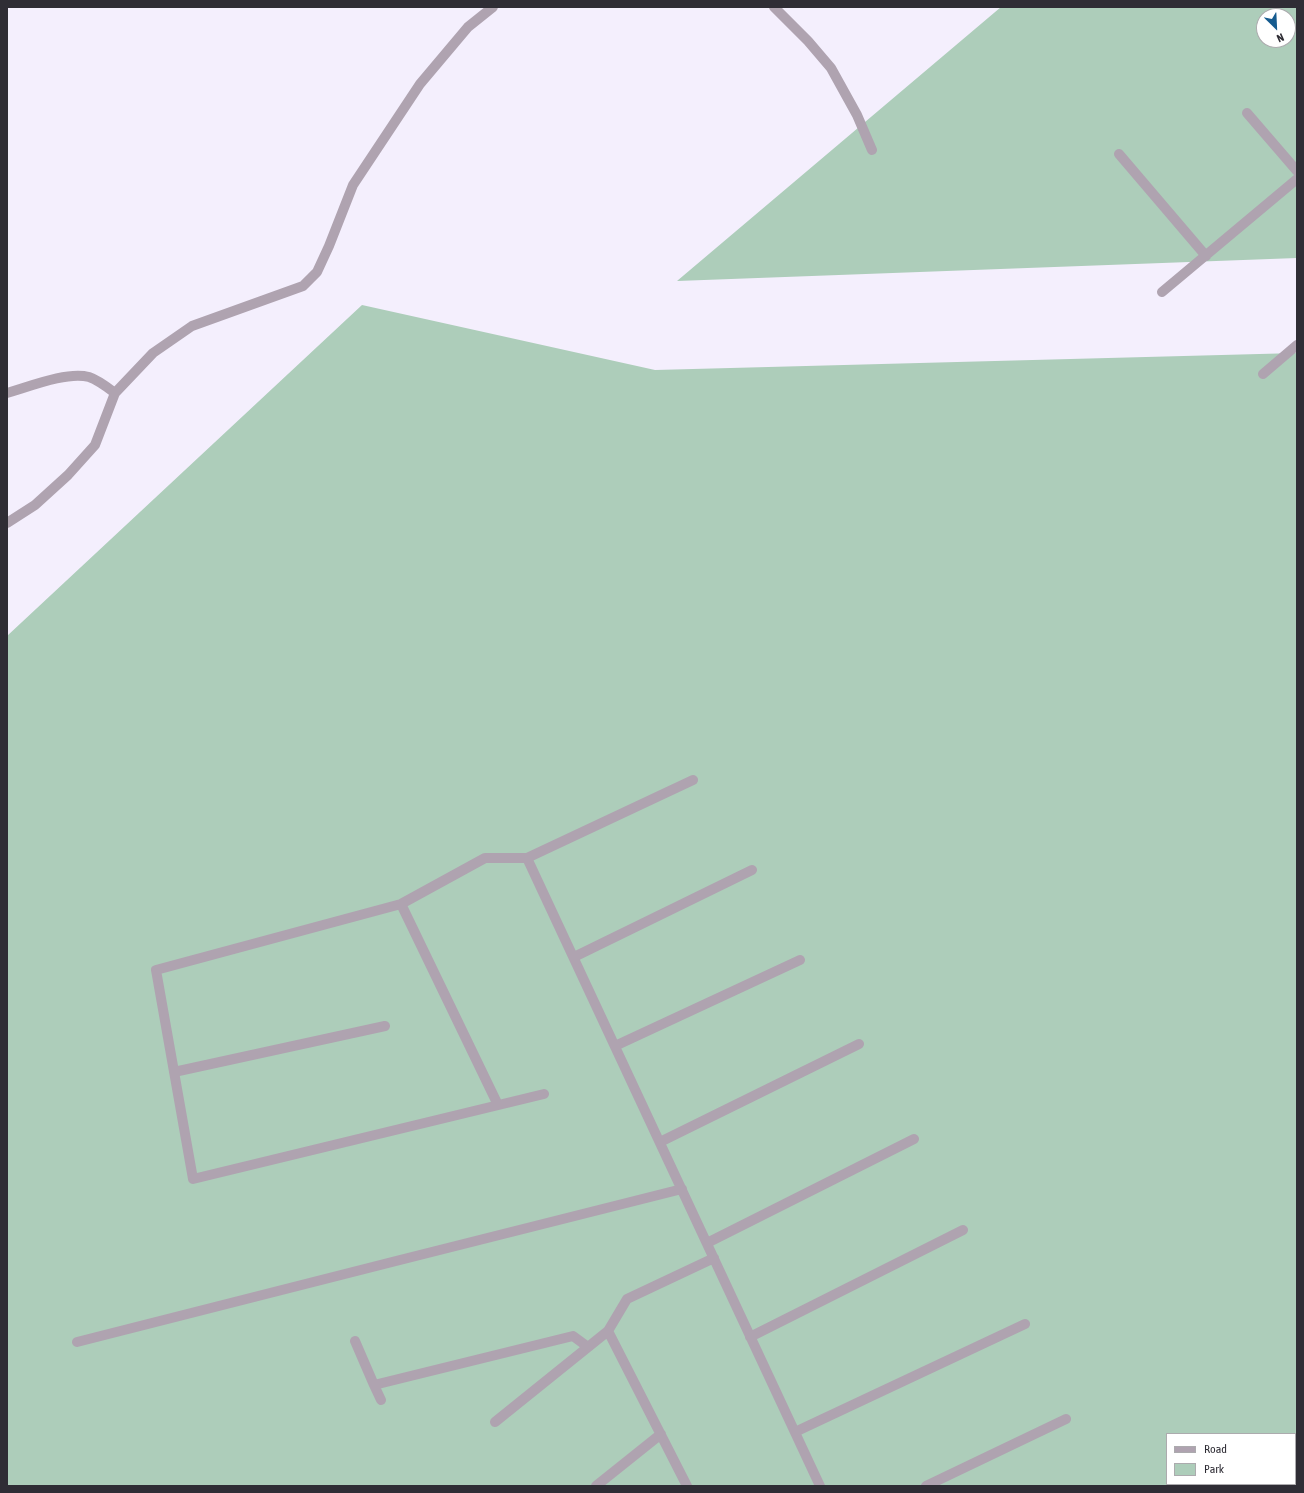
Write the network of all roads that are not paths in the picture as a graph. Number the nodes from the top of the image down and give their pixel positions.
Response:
1 (493, 7) edge
2 (774, 7) edge
3 (1247, 114) dead end
4 (872, 150) dead end
5 (1119, 154) dead end
6 (1297, 171) edge
7 (1297, 179) edge
8 (1206, 256) junction
9 (1162, 292) dead end
10 (1297, 345) edge
11 (1263, 374) dead end
12 (7, 393) edge
13 (115, 393) junction
14 (7, 524) edge
15 (693, 780) dead end
16 (527, 858) junction
17 (752, 870) dead end
18 (402, 904) junction
19 (574, 957) junction
20 (800, 960) dead end
21 (385, 1026) dead end
22 (859, 1044) dead end
23 (615, 1046) junction
24 (174, 1072) junction
25 (544, 1094) dead end
26 (498, 1105) junction
27 (914, 1139) dead end
28 (660, 1142) junction
29 (682, 1190) junction
30 (963, 1230) dead end
31 (706, 1243) junction
32 (714, 1258) junction
33 (1025, 1324) dead end
34 (608, 1331) junction
35 (750, 1337) junction
36 (355, 1341) dead end
37 (77, 1342) dead end
38 (588, 1347) junction
39 (374, 1385) junction
40 (381, 1400) dead end
41 (1066, 1419) dead end
42 (495, 1422) dead end
43 (795, 1432) junction
44 (661, 1434) junction
45 (596, 1486) edge
46 (687, 1486) edge
47 (820, 1486) edge
48 (926, 1486) edge

1 - 13 street
2 - 4 street
3 - 6 street
5 - 8 street
7 - 8 street
8 - 9 street
10 - 11 street
12 - 13 street
13 - 14 street
15 - 16 street
16 - 18 street
16 - 19 street
17 - 19 street
18 - 24 street
18 - 26 street
19 - 23 street
20 - 23 street
21 - 24 street
22 - 28 street
23 - 28 street
24 - 26 street
25 - 26 street
27 - 31 street
28 - 29 street
29 - 31 street
29 - 37 street
30 - 35 street
31 - 32 street
32 - 34 street
32 - 35 street
33 - 43 street
34 - 38 street
34 - 44 street
35 - 43 street
36 - 39 street
38 - 39 street
38 - 42 street
39 - 40 street
41 - 48 street
43 - 47 street
44 - 45 street
44 - 46 street

